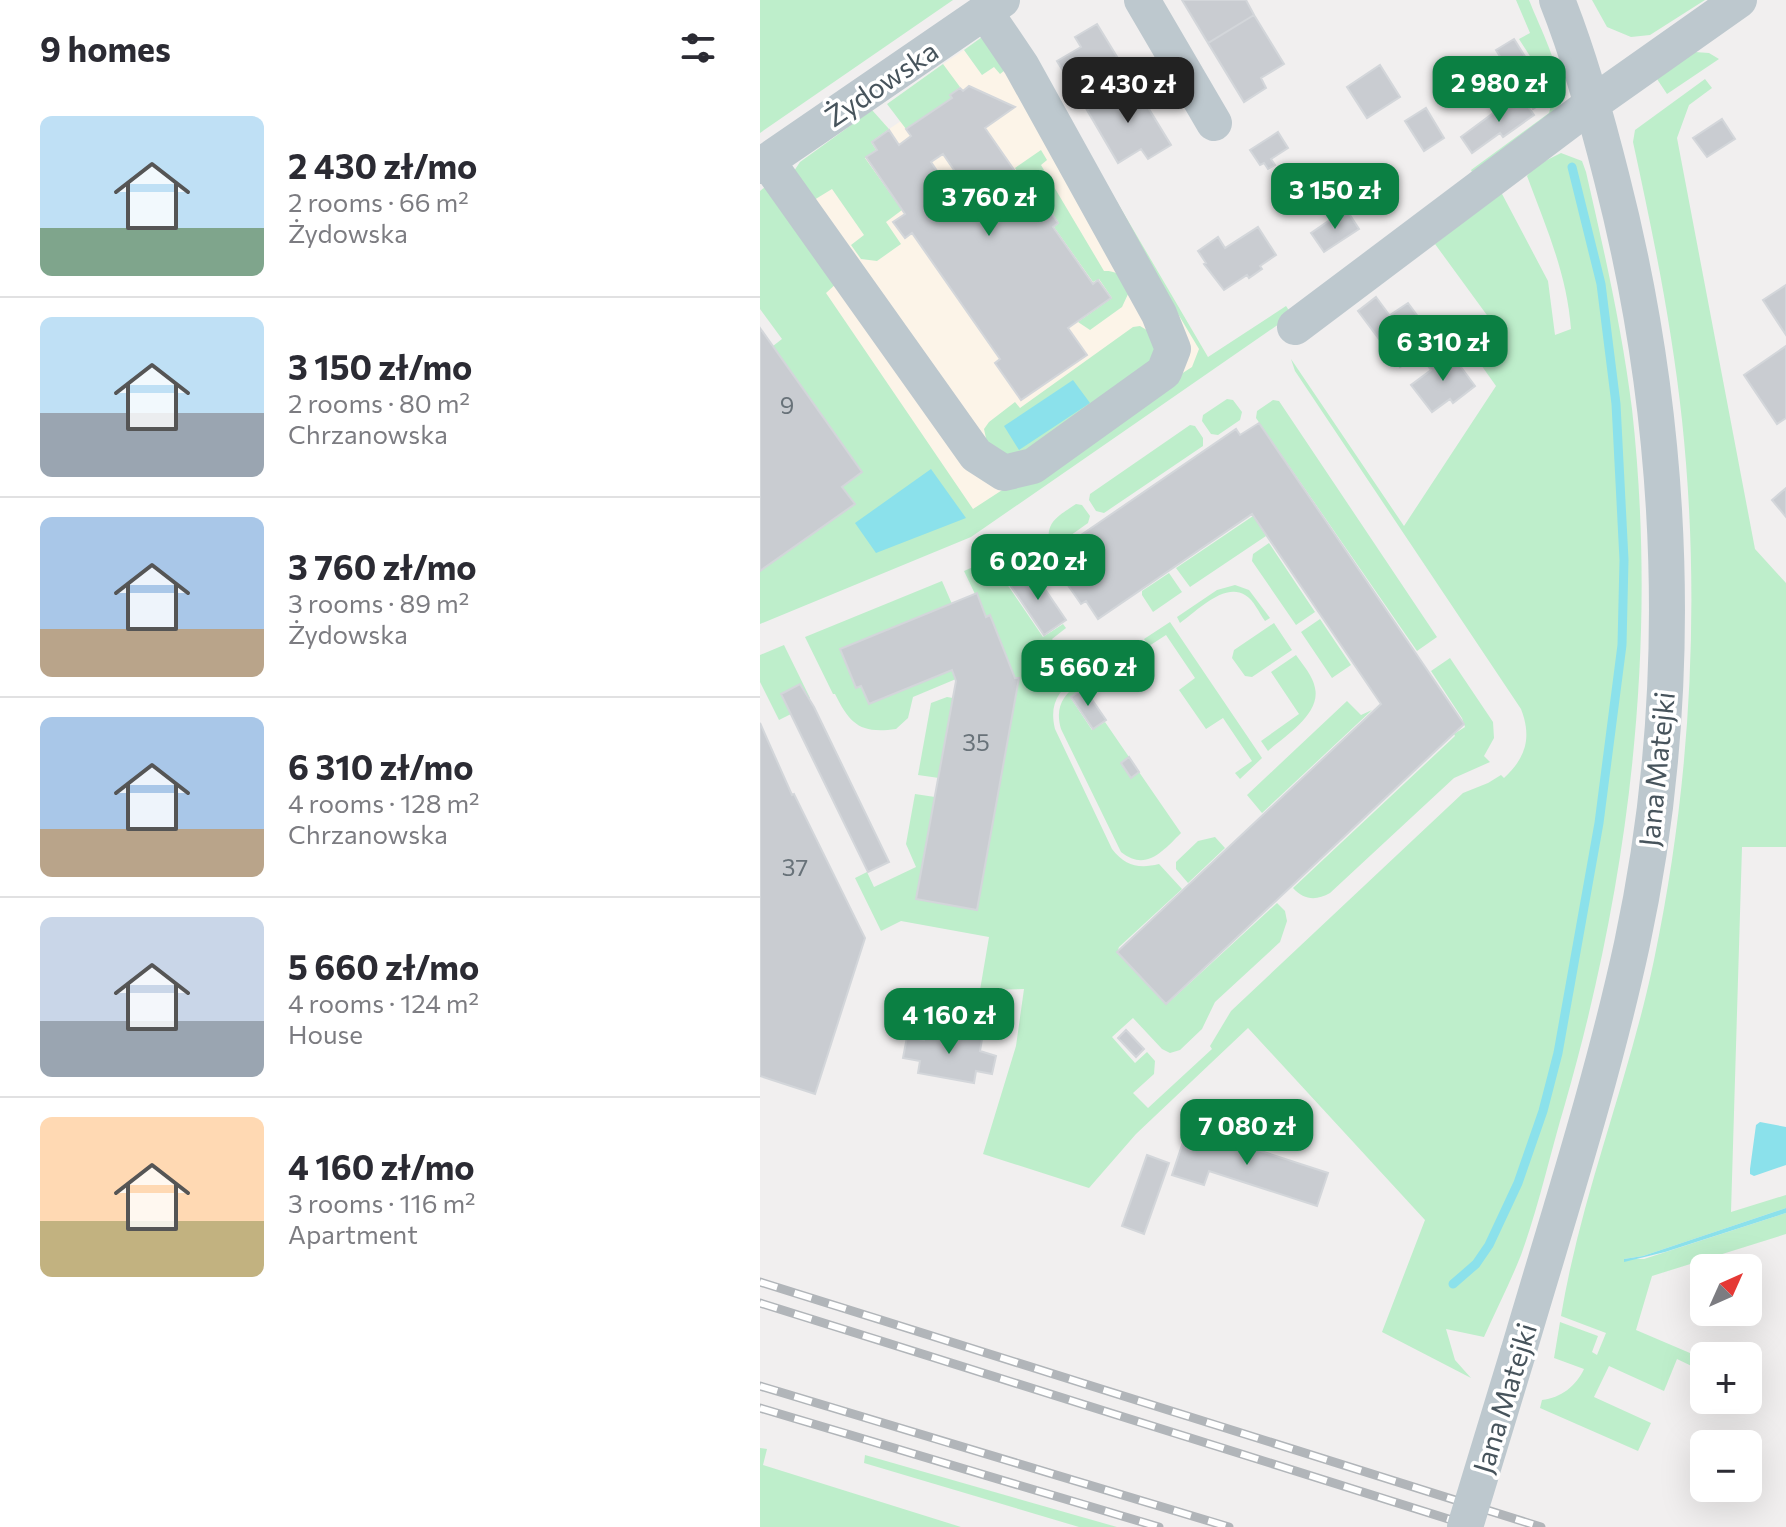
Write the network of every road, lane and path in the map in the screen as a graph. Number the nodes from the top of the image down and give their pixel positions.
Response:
1 (1142, 0) edge
2 (1557, 0) edge
3 (1739, 0) edge
4 (993, 6) edge
5 (1593, 103) junction
6 (1214, 123) dead end
7 (763, 163) edge
8 (1295, 327) dead end
9 (1465, 1527) edge

1 - 6 street
2 - 5 street, Jana Matejki
3 - 5 street
4 - 7 street, Żydowska
4 - 7 street
5 - 8 street
5 - 9 street, Jana Matejki, bridge

